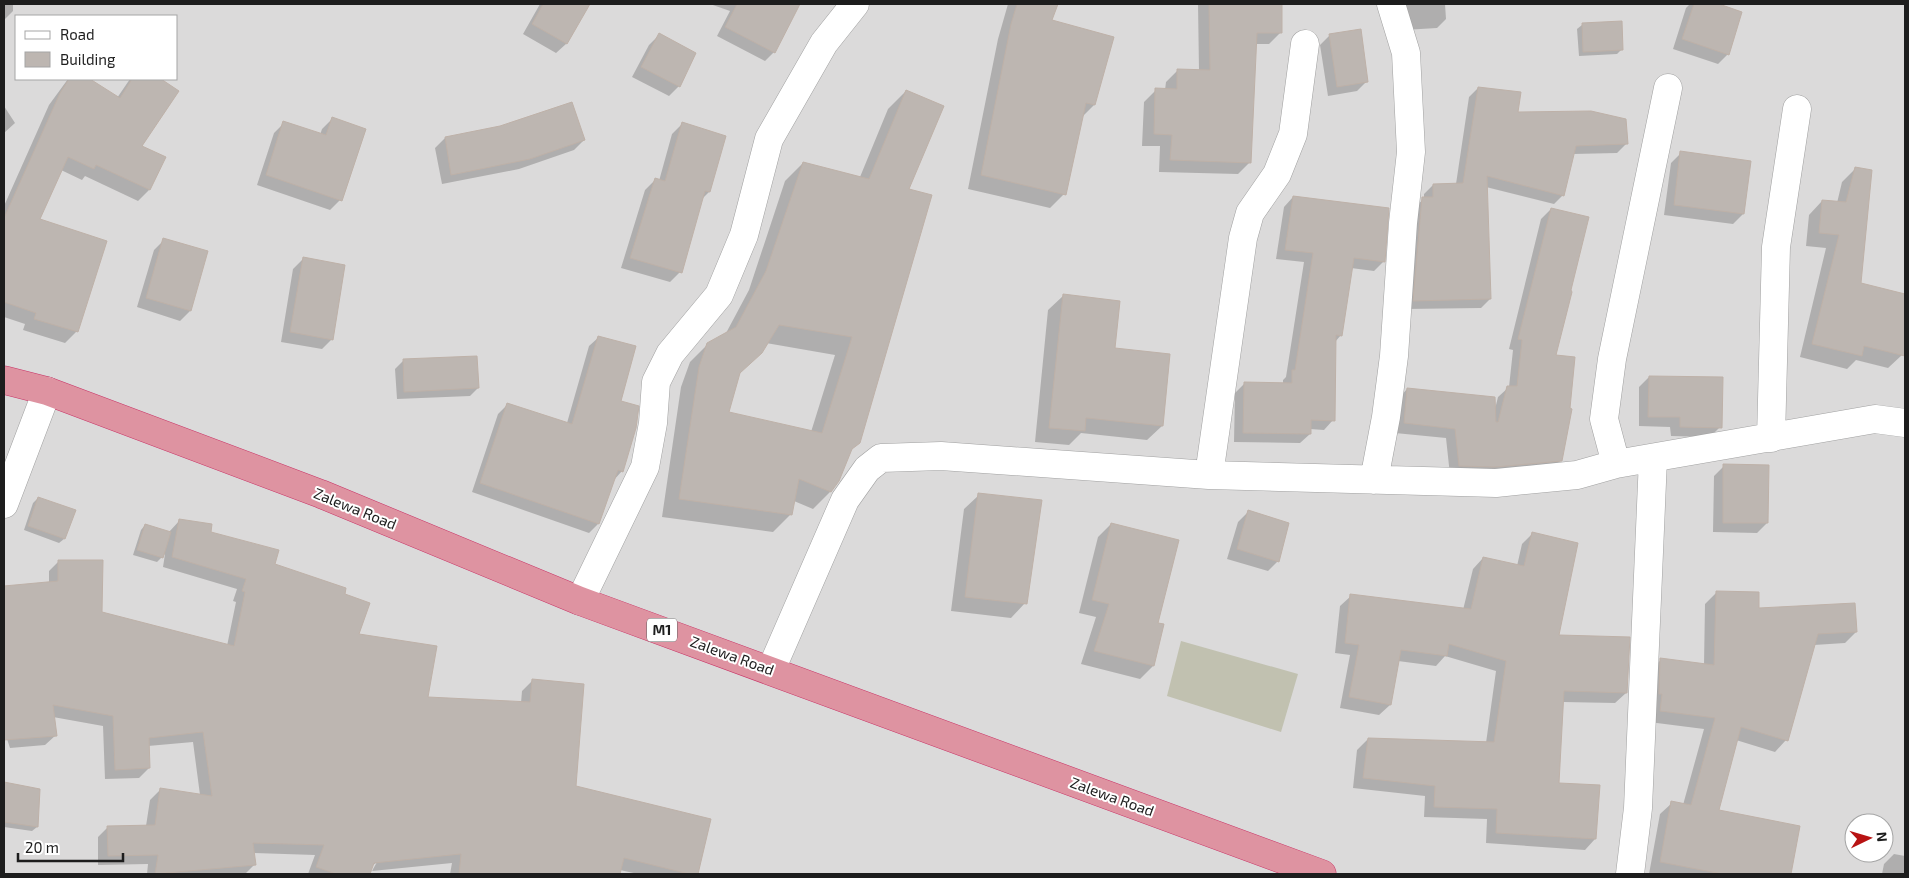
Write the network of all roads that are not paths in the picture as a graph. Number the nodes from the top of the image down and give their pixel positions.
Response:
1 (855, 4) edge
2 (1391, 4) edge
3 (1304, 44) dead end
4 (1668, 88) dead end
5 (1797, 109) dead end
6 (4, 380) edge
7 (47, 391) junction
8 (1905, 423) edge
9 (1771, 438) junction
10 (1653, 459) junction
11 (1616, 464) junction
12 (1209, 475) junction
13 (1374, 480) junction
14 (4, 504) edge
15 (580, 600) junction
16 (771, 670) junction
17 (1322, 874) edge
18 (1630, 874) edge

1 - 15 street
2 - 13 street
3 - 12 street
4 - 11 street
5 - 9 street
6 - 7 highway, Zalewa Road / M1
7 - 14 street
7 - 15 highway, Zalewa Road / M1
8 - 9 street
9 - 10 street
10 - 11 street
10 - 18 street
11 - 13 street
12 - 13 street
12 - 16 street
15 - 16 highway, Zalewa Road / M1
16 - 17 highway, Zalewa Road / M1

